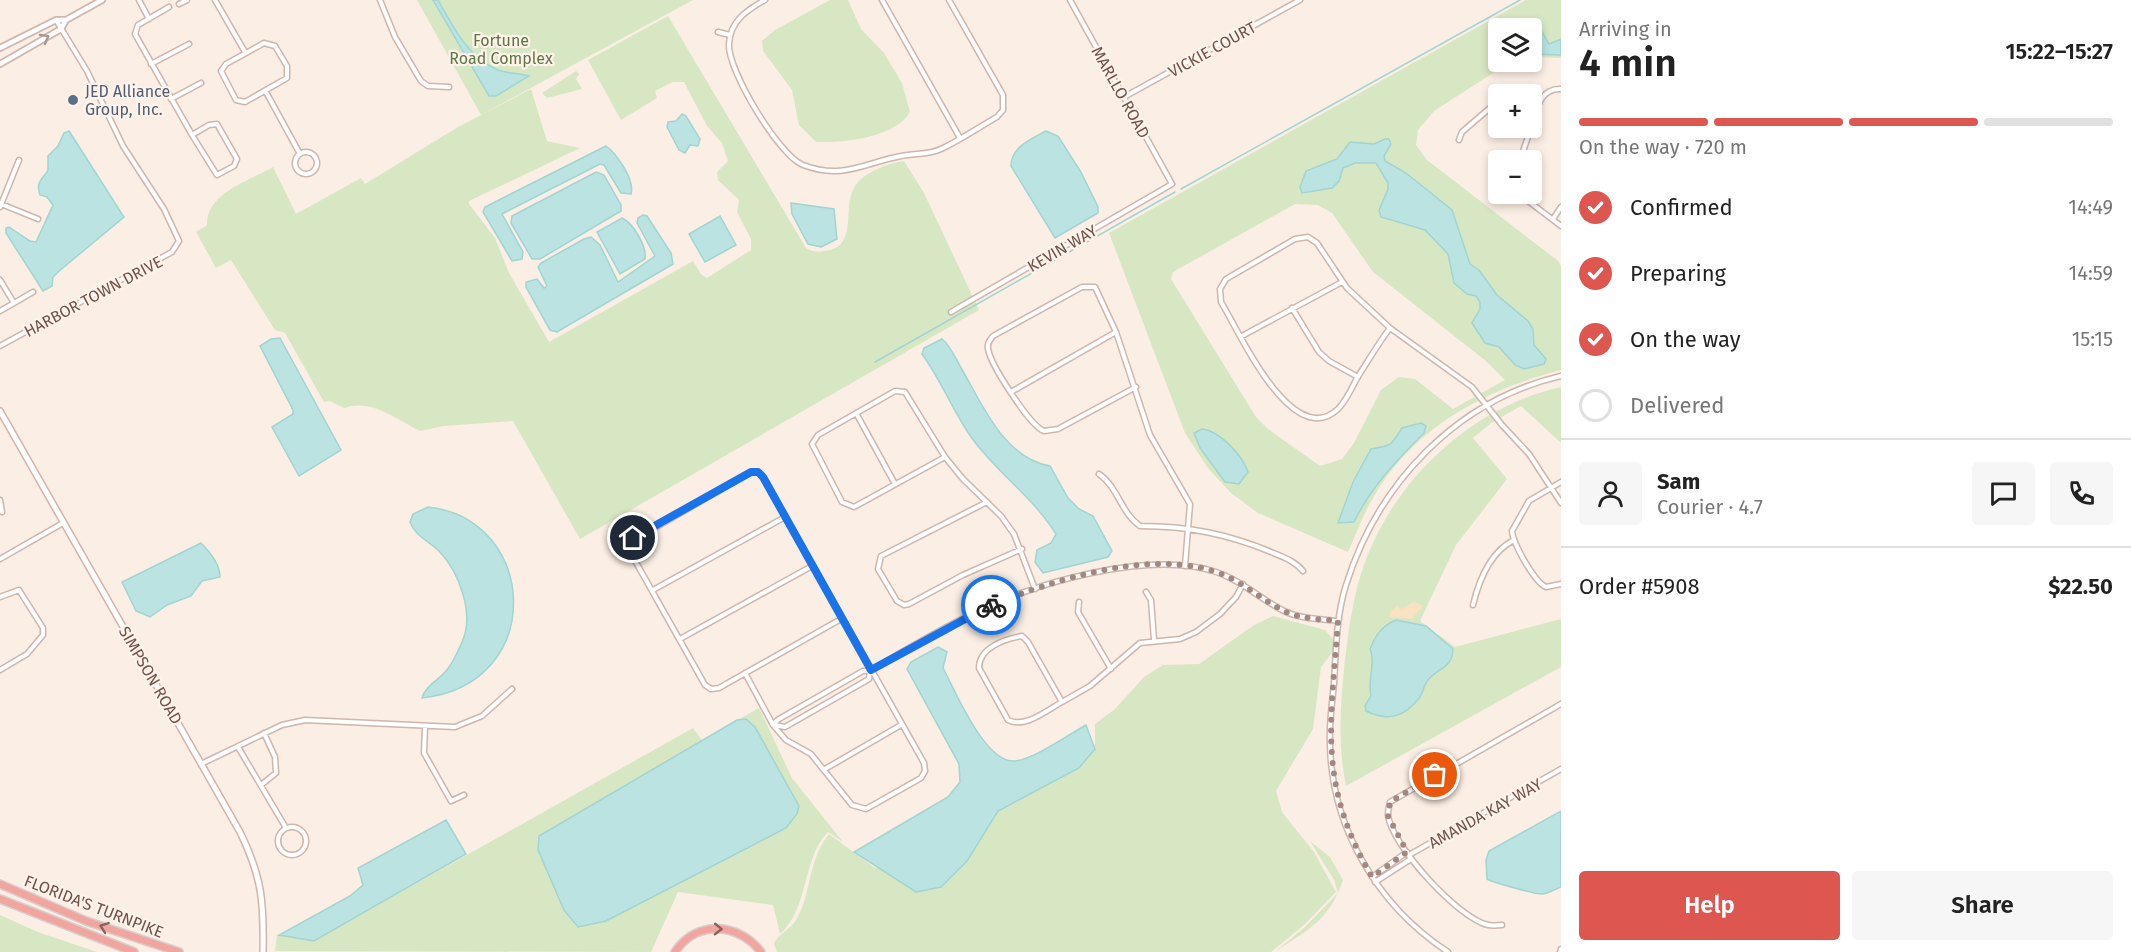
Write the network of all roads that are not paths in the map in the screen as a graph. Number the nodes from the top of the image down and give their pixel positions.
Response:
1 (102, 0) edge
2 (139, 0) edge
3 (187, 0) edge
4 (215, 0) edge
5 (380, 0) edge
6 (765, 0) edge
7 (882, 0) edge
8 (949, 0) edge
9 (1070, 0) edge
10 (1300, 0) edge
11 (179, 4) dead end
12 (170, 7) dead end
13 (149, 19) junction
14 (56, 20) junction
15 (66, 20) junction
16 (61, 29) junction
17 (718, 32) dead end
18 (730, 35) junction
19 (189, 44) dead end
20 (0, 48) edge
21 (244, 52) junction
22 (0, 64) edge
23 (151, 64) junction
24 (201, 82) dead end
25 (449, 87) dead end
26 (1561, 89) edge
27 (266, 92) junction
28 (1124, 97) junction
29 (171, 99) junction
30 (1542, 99) edge
31 (1488, 110) edge
32 (192, 135) junction
33 (960, 138) junction
34 (1459, 141) dead end
35 (300, 154) junction
36 (19, 160) dead end
37 (1172, 184) joint
38 (1533, 204) edge
39 (1, 206) edge
40 (1561, 207) edge
41 (38, 219) dead end
42 (1553, 219) junction
43 (1561, 225) edge
44 (0, 279) edge
45 (1342, 282) junction
46 (33, 292) dead end
47 (14, 303) junction
48 (1292, 308) junction
49 (0, 310) edge
50 (951, 312) dead end
51 (1390, 327) junction
52 (1116, 332) junction
53 (1242, 336) junction
54 (0, 346) edge
55 (1561, 376) edge
56 (1358, 377) junction
57 (1136, 387) junction
58 (1011, 392) junction
59 (1485, 404) junction
60 (0, 411) edge
61 (856, 413) junction
62 (945, 457) junction
63 (1099, 474) dead end
64 (1561, 482) edge
65 (895, 484) junction
66 (1552, 486) junction
67 (0, 500) edge
68 (987, 502) junction
69 (1561, 503) edge
70 (2, 512) dead end
71 (785, 517) junction
72 (63, 523) junction
73 (1188, 528) junction
74 (1514, 540) junction
75 (1022, 549) junction
76 (0, 559) edge
77 (812, 566) junction
78 (1185, 566) junction
79 (1303, 571) dead end
80 (1243, 584) junction
81 (1561, 584) edge
82 (1035, 589) junction
83 (653, 590) junction
84 (1146, 592) dead end
85 (0, 597) edge
86 (1079, 602) dead end
87 (1473, 605) dead end
88 (841, 619) junction
89 (1338, 621) junction
90 (680, 639) junction
91 (1154, 640) junction
92 (1111, 669) junction
93 (0, 670) edge
94 (871, 670) junction
95 (745, 673) junction
96 (512, 689) dead end
97 (819, 696) junction
98 (1062, 702) junction
99 (824, 704) junction
100 (1561, 704) edge
101 (773, 725) junction
102 (901, 725) junction
103 (425, 727) junction
104 (264, 733) junction
105 (238, 747) junction
106 (201, 764) junction
107 (825, 769) junction
108 (1561, 769) edge
109 (261, 786) junction
110 (464, 795) dead end
111 (286, 828) junction
112 (1409, 855) junction
113 (1372, 877) junction
114 (1375, 882) junction
115 (0, 884) edge
116 (0, 899) edge
117 (1502, 925) dead end
118 (134, 952) edge
119 (179, 952) edge
120 (262, 952) edge
121 (675, 952) edge
122 (761, 952) edge
123 (1449, 952) edge

1 - 15 street
2 - 13 street
3 - 11 street
4 - 21 street
5 - 25 street
6 - 18 street
7 - 33 street
8 - 33 street
9 - 28 street, MARLLO ROAD
10 - 28 street, VICKIE COURT
12 - 13 street
13 - 23 street
14 - 15 street
14 - 16 street, HARBOR TOWN DRIVE
14 - 20 street
15 - 16 street
22 -> 16 street
16 - 54 street, HARBOR TOWN DRIVE
17 - 18 street
18 - 33 street
19 - 23 street
21 - 27 street
21 - 27 street
23 - 29 street
24 - 29 street
26 - 30 street
27 - 35 street
28 - 37 street, MARLLO ROAD
29 - 32 street
31 - 34 street
32 - 32 street
35 - 35 street
36 - 39 street
37 - 50 street, KEVIN WAY
38 - 42 street
39 - 41 street
40 - 42 street
42 - 43 street
44 - 47 street
45 - 48 street
45 - 51 street
45 - 53 street
46 - 47 street
47 - 49 street
48 - 53 street
48 - 56 street
51 - 56 street
51 - 59 street
52 - 57 street
52 - 58 street
52 - 58 street
53 - 56 street
55 - 59 street
57 - 58 street
57 - 73 street
59 - 66 street
59 - 89 street
60 - 72 main road, SIMPSON ROAD
61 - 62 street
61 - 65 street
61 - 65 street
62 - 65 street
62 - 68 street
63 - 73 street
64 - 66 street
66 - 69 street
66 - 74 street
67 - 70 street
68 - 75 street
68 - 75 street
71 - 77 street
71 - 83 street
71 - 83 street
72 - 76 street
72 - 106 main road, SIMPSON ROAD
73 - 78 street
73 - 79 street
74 - 81 street
74 - 87 street
75 - 82 street
77 - 88 street
77 - 90 street
78 - 80 street
78 - 82 street
80 - 89 street
80 - 91 street
82 - 94 street
83 - 90 street
84 - 91 street
85 - 93 street
86 - 92 street
88 - 94 street
88 - 95 street
89 - 113 street
90 - 95 street
91 - 92 street
92 - 98 street
94 - 97 street
94 - 99 street
94 - 102 street
95 - 101 street
96 - 103 street
97 - 99 street
97 - 101 street
98 - 98 street
99 - 101 street
100 - 112 street
101 - 107 street
102 - 107 street
102 - 107 street
103 - 104 street
103 - 110 street
104 - 105 street
104 - 109 street
105 - 106 street
105 - 109 street
106 - 120 main road, SIMPSON ROAD
108 - 112 street, AMANDA KAY WAY
109 - 111 street
111 - 111 street
112 - 113 street, AMANDA KAY WAY
112 - 114 street, AMANDA KAY WAY
112 - 117 street
113 - 114 street
114 - 123 street
119 -> 115 highway, FLORIDA'S TURNPIKE
116 - 118 highway, FLORIDA'S TURNPIKE
121 -> 122 highway

